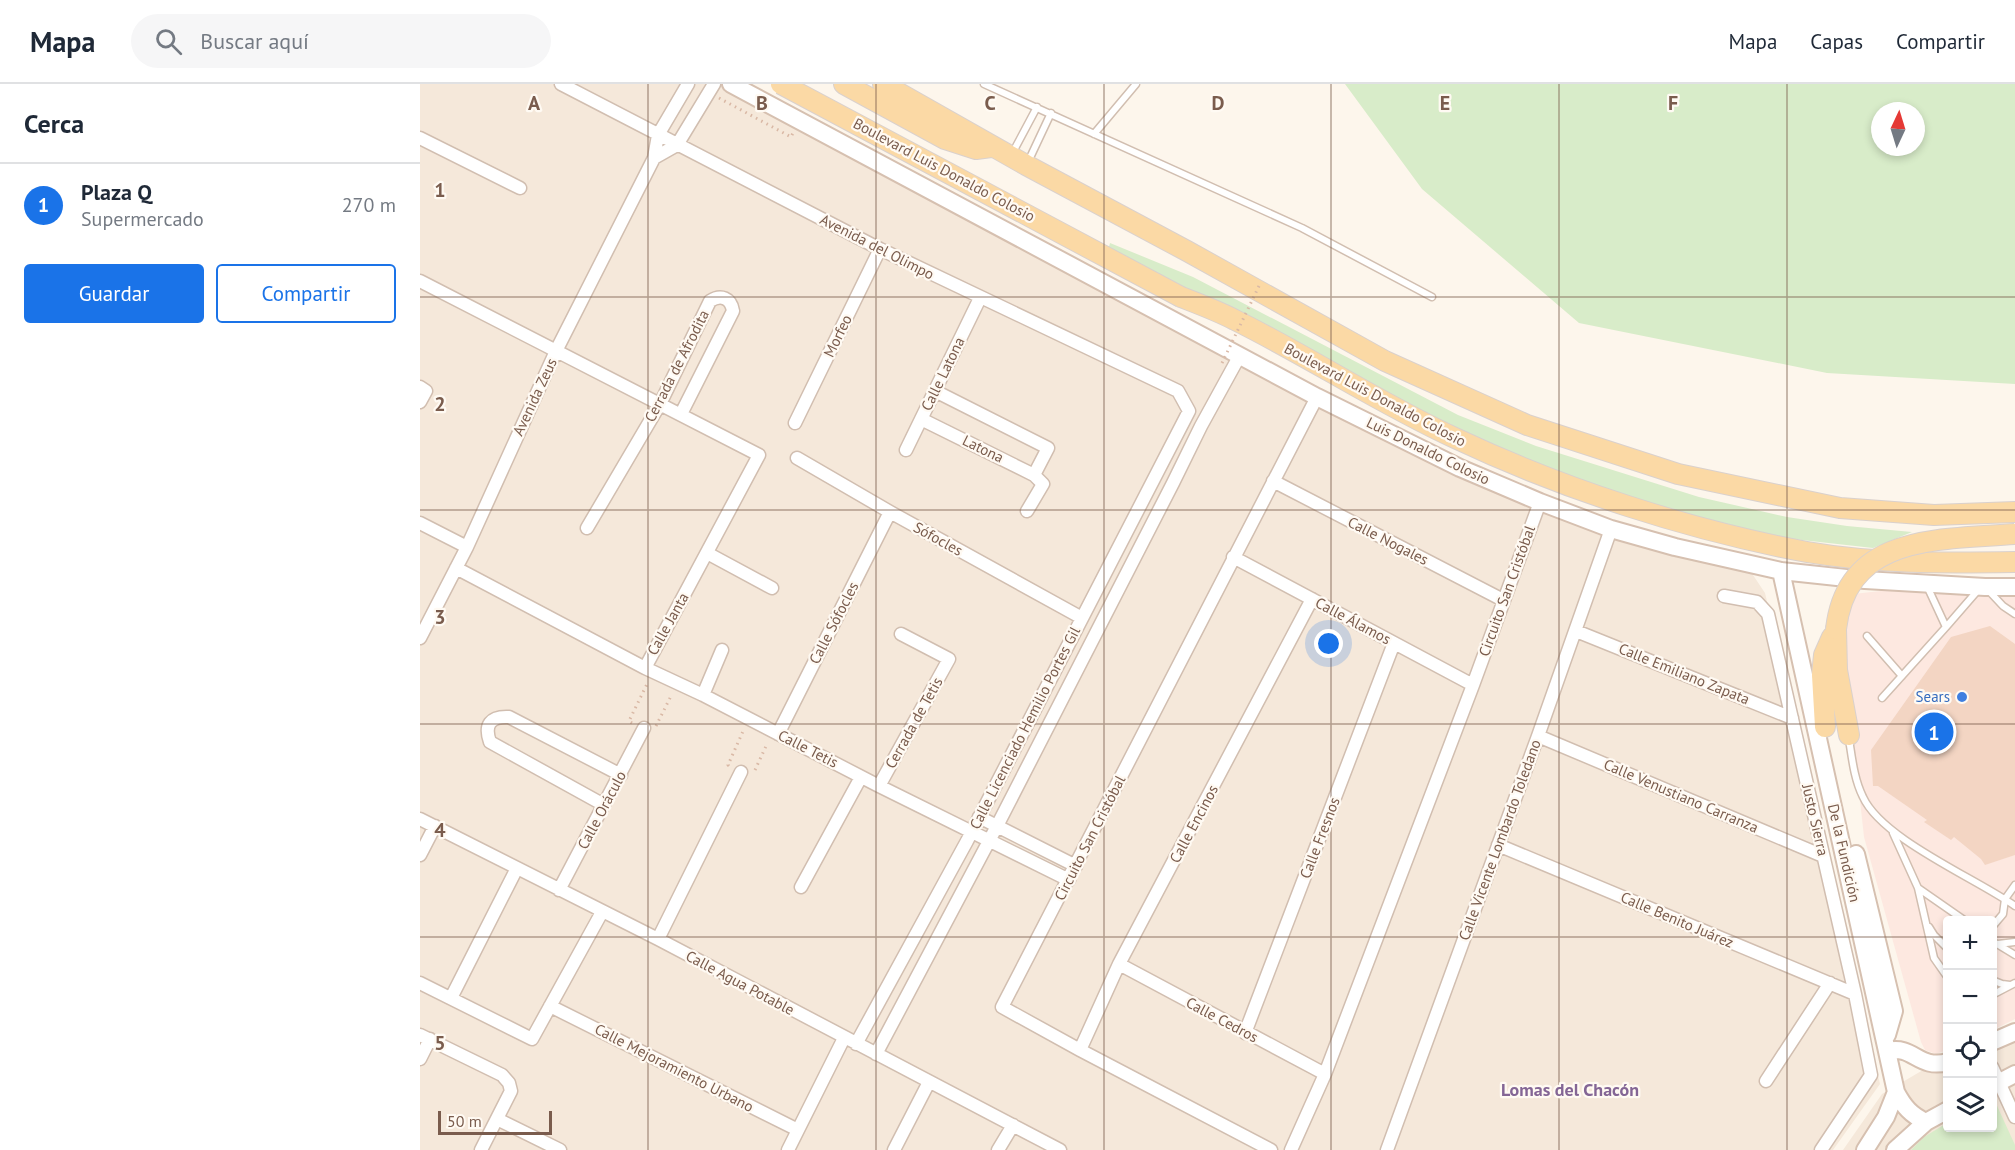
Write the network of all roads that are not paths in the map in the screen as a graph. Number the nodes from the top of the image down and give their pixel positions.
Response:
1 (561, 84) edge
2 (688, 84) edge
3 (714, 84) edge
4 (731, 84) edge
5 (779, 84) edge
6 (844, 84) edge
7 (883, 84) edge
8 (984, 84) edge
9 (1136, 84) edge
10 (1037, 107) junction
11 (777, 108) junction
12 (1051, 113) junction
13 (1094, 134) junction
14 (658, 135) junction
15 (420, 138) edge
16 (677, 145) junction
17 (1010, 156) junction
18 (654, 158) junction
19 (520, 188) dead end
20 (880, 249) junction
21 (420, 281) edge
22 (1432, 297) dead end
23 (980, 298) junction
24 (556, 351) junction
25 (1240, 355) junction
26 (935, 391) junction
27 (1317, 397) junction
28 (660, 404) junction
29 (1190, 411) joint
30 (681, 414) junction
31 (921, 419) junction
32 (795, 423) dead end
33 (906, 450) dead end
34 (797, 458) dead end
35 (1038, 479) junction
36 (1273, 481) junction
37 (1540, 502) junction
38 (1027, 511) dead end
39 (890, 512) junction
40 (2015, 513) edge
41 (420, 523) edge
42 (587, 528) dead end
43 (1611, 529) junction
44 (2015, 534) edge
45 (467, 547) junction
46 (707, 553) junction
47 (1233, 557) junction
48 (2015, 562) edge
49 (456, 568) junction
50 (1781, 571) junction
51 (1926, 582) junction
52 (1983, 587) junction
53 (2015, 587) edge
54 (772, 588) dead end
55 (1724, 596) dead end
56 (1312, 600) junction
57 (1503, 600) junction
58 (2015, 614) edge
59 (1082, 618) junction
60 (1946, 627) junction
61 (1836, 629) junction
62 (1576, 631) junction
63 (901, 634) dead end
64 (1867, 636) dead end
65 (420, 638) edge
66 (1394, 643) junction
67 (722, 650) dead end
68 (649, 670) junction
69 (1902, 676) junction
70 (1473, 686) junction
71 (703, 694) junction
72 (1882, 698) dead end
73 (1792, 718) junction
74 (1825, 727) joint
75 (644, 728) road end
76 (775, 733) junction
77 (1849, 735) joint
78 (1538, 736) junction
79 (741, 772) road end
80 (621, 775) junction
81 (861, 777) junction
82 (879, 786) junction
83 (604, 805) junction
84 (979, 817) junction
85 (420, 819) edge
86 (435, 826) junction
87 (997, 826) junction
88 (971, 832) junction
89 (1893, 832) junction
90 (989, 841) junction
91 (1498, 845) junction
92 (420, 855) edge
93 (1823, 856) junction
94 (1076, 866) junction
95 (517, 868) junction
96 (1068, 880) junction
97 (2015, 885) edge
98 (801, 886) dead end
99 (1918, 888) junction
100 (560, 890) junction
101 (2005, 899) junction
102 (2015, 906) edge
103 (602, 912) junction
104 (1957, 916) edge
105 (1926, 921) junction
106 (1997, 921) edge
107 (658, 939) junction
108 (1997, 942) edge
109 (2015, 942) edge
110 (1997, 943) edge
111 (1943, 945) edge
112 (2015, 955) edge
113 (1119, 964) junction
114 (1943, 972) edge
115 (1997, 982) edge
116 (420, 983) edge
117 (1830, 983) junction
118 (2013, 984) edge
119 (1997, 992) edge
120 (1855, 994) junction
121 (451, 998) junction
122 (550, 1006) junction
123 (2015, 1032) edge
124 (1245, 1033) junction
125 (425, 1037) edge
126 (844, 1038) junction
127 (1997, 1040) edge
128 (856, 1044) junction
129 (1887, 1045) junction
130 (1080, 1050) junction
131 (876, 1054) junction
132 (420, 1059) edge
133 (1943, 1063) edge
134 (1325, 1074) junction
135 (2015, 1074) edge
136 (1997, 1078) edge
137 (1766, 1081) dead end
138 (929, 1082) junction
139 (1997, 1082) edge
140 (1896, 1092) junction
141 (1943, 1112) edge
142 (2015, 1117) edge
143 (497, 1119) junction
144 (1926, 1122) junction
145 (1012, 1125) junction
146 (798, 1130) junction
147 (481, 1150) edge
148 (560, 1150) edge
149 (788, 1150) edge
150 (894, 1150) edge
151 (998, 1150) edge
152 (1060, 1150) edge
153 (1272, 1150) edge
154 (1291, 1150) edge
155 (1387, 1150) edge
156 (1821, 1150) edge
157 (1865, 1150) edge
158 (1895, 1150) edge

1 - 14 street, Avenida del Olimpo
2 - 14 street, Avenida Zeus
3 - 16 street
4 - 11 street, Luis Donaldo Colosio
5 - 11 street
5 - 48 main road, Boulevard Luis Donaldo Colosio, bridge
6 - 17 main road
7 - 17 main road
8 - 10 lane
9 - 13 lane
10 - 12 lane
10 - 17 lane
11 - 25 street, Luis Donaldo Colosio
12 - 13 lane
12 - 17 lane
13 - 22 lane
14 - 16 street, Avenida del Olimpo
14 - 18 street, Avenida Zeus
15 - 19 street
16 - 18 street
16 - 20 street, Avenida del Olimpo
17 - 40 main road
18 - 24 street, Avenida Zeus
20 - 23 street, Avenida del Olimpo
20 - 32 street, Morfeo
21 - 24 street
23 - 26 street, Calle Latona
23 - 29 street, Avenida del Olimpo
24 - 28 street
24 - 45 street, Avenida Zeus
25 - 27 street, Luis Donaldo Colosio
25 - 87 street
26 - 31 street, Calle Latona
26 - 35 street
27 - 36 street, Circuito San Cristóbal
27 - 37 street, Luis Donaldo Colosio
28 - 30 street
28 - 30 street, Cerrada de Afrodita
28 - 42 street, Cerrada de Afrodita
29 - 59 street, Calle Licenciado Hemilio Portes Gil
30 - 46 street, Calle Janta
31 - 33 street, Calle Latona
31 - 35 street, Latona
34 - 39 street, Sófocles
35 - 38 street
36 - 47 street, Circuito San Cristóbal
36 - 57 street, Calle Nogales
37 - 43 street, Luis Donaldo Colosio
37 - 57 street, Circuito San Cristóbal
39 - 59 street, Sófocles
39 - 76 street, Calle Sófocles
41 - 45 street
43 - 50 street, Luis Donaldo Colosio
43 - 62 street, Calle Vicente Lombardo Toledano
44 - 61 main road, bridge
45 - 49 street, Avenida Zeus
46 - 54 street
46 - 68 street, Calle Janta
47 - 56 street, Calle Álamos
47 - 94 street, Circuito San Cristóbal
49 - 65 street, Avenida Zeus
49 - 68 street, Calle Janta
50 - 51 street, Luis Donaldo Colosio
50 - 129 street, De la Fundición
51 - 52 street, Luis Donaldo Colosio
51 - 60 lane
52 - 53 street, Luis Donaldo Colosio
52 - 58 lane
52 - 60 lane
55 - 73 street, Justo Sierra
56 - 66 street, Calle Álamos
56 - 113 street, Calle Encinos
57 - 70 street, Circuito San Cristóbal
59 - 84 street, Calle Licenciado Hemilio Portes Gil
60 - 69 lane
61 - 74 main road
61 - 77 main road
62 - 73 street, Calle Emiliano Zapata
62 - 78 street, Calle Vicente Lombardo Toledano
63 - 82 street, Cerrada de Tetis
64 - 69 lane
66 - 70 street, Calle Álamos
66 - 124 street, Calle Fresnos
67 - 71 street
68 - 71 street, Calle Tetis
69 - 72 lane
70 - 134 street, Circuito San Cristóbal
71 - 76 street, Calle Tetis
73 - 93 street, Justo Sierra
74 - 129 street
75 - 80 street, Calle Oráculo
76 - 81 street, Calle Tetis
77 - 89 lane
78 - 91 street, Calle Vicente Lombardo Toledano
78 - 93 street, Calle Venustiano Carranza
79 - 107 street
80 - 83 street, Calle Oráculo
80 - 83 street
81 - 82 street, Calle Tetis
81 - 98 street
82 - 88 street, Calle Tetis
83 - 100 street, Calle Oráculo
84 - 87 street
84 - 88 street, Calle Licenciado Hemilio Portes Gil
85 - 86 street, Calle Agua Potable
86 - 92 street
86 - 95 street, Calle Agua Potable
87 - 90 street
87 - 94 street
88 - 90 street, Calle Tetis
88 - 128 street, Calle Licenciado Hemilio Portes Gil
89 - 99 lane
89 - 101 lane
90 - 96 street, Calle Tetis
90 - 131 street
91 - 117 street, Calle Benito Juárez
91 - 155 street, Calle Vicente Lombardo Toledano
93 - 120 street, Justo Sierra
94 - 96 street, Circuito San Cristóbal
95 - 100 street, Calle Agua Potable
95 - 121 street
96 - 130 street, Circuito San Cristóbal
97 - 101 lane
99 - 104 lane
99 - 105 lane
100 - 103 street, Calle Agua Potable
101 - 102 lane
101 - 106 lane
103 - 107 street, Calle Agua Potable
103 - 122 street
105 - 111 lane
105 - 114 lane
107 - 126 street, Calle Agua Potable
108 - 109 lane
110 - 112 lane
113 - 124 street, Calle Cedros
113 - 130 street, Calle Encinos
115 - 118 lane
116 - 121 street
117 - 120 street, Calle Benito Juárez
117 - 137 street
118 - 119 lane
120 - 156 street, Justo Sierra
121 - 122 street
122 - 146 street, Calle Mejoramiento Urbano
123 - 127 street
124 - 134 street, Calle Cedros
125 - 132 street
125 - 143 street
126 - 128 street, Calle Agua Potable
126 - 146 street
128 - 131 street, Calle Agua Potable
129 - 133 street
129 - 140 street, De la Fundición
130 - 153 street, Circuito San Cristóbal
131 - 138 street, Calle Agua Potable
134 - 154 street, Circuito San Cristóbal
135 - 136 street
138 - 145 street, Calle Agua Potable
138 - 150 street
139 - 142 street
140 - 144 street, De la Fundición
140 - 157 street
141 - 144 street
143 - 147 street
143 - 148 street
144 - 158 street
145 - 151 street
145 - 152 street, Calle Agua Potable
146 - 149 street

